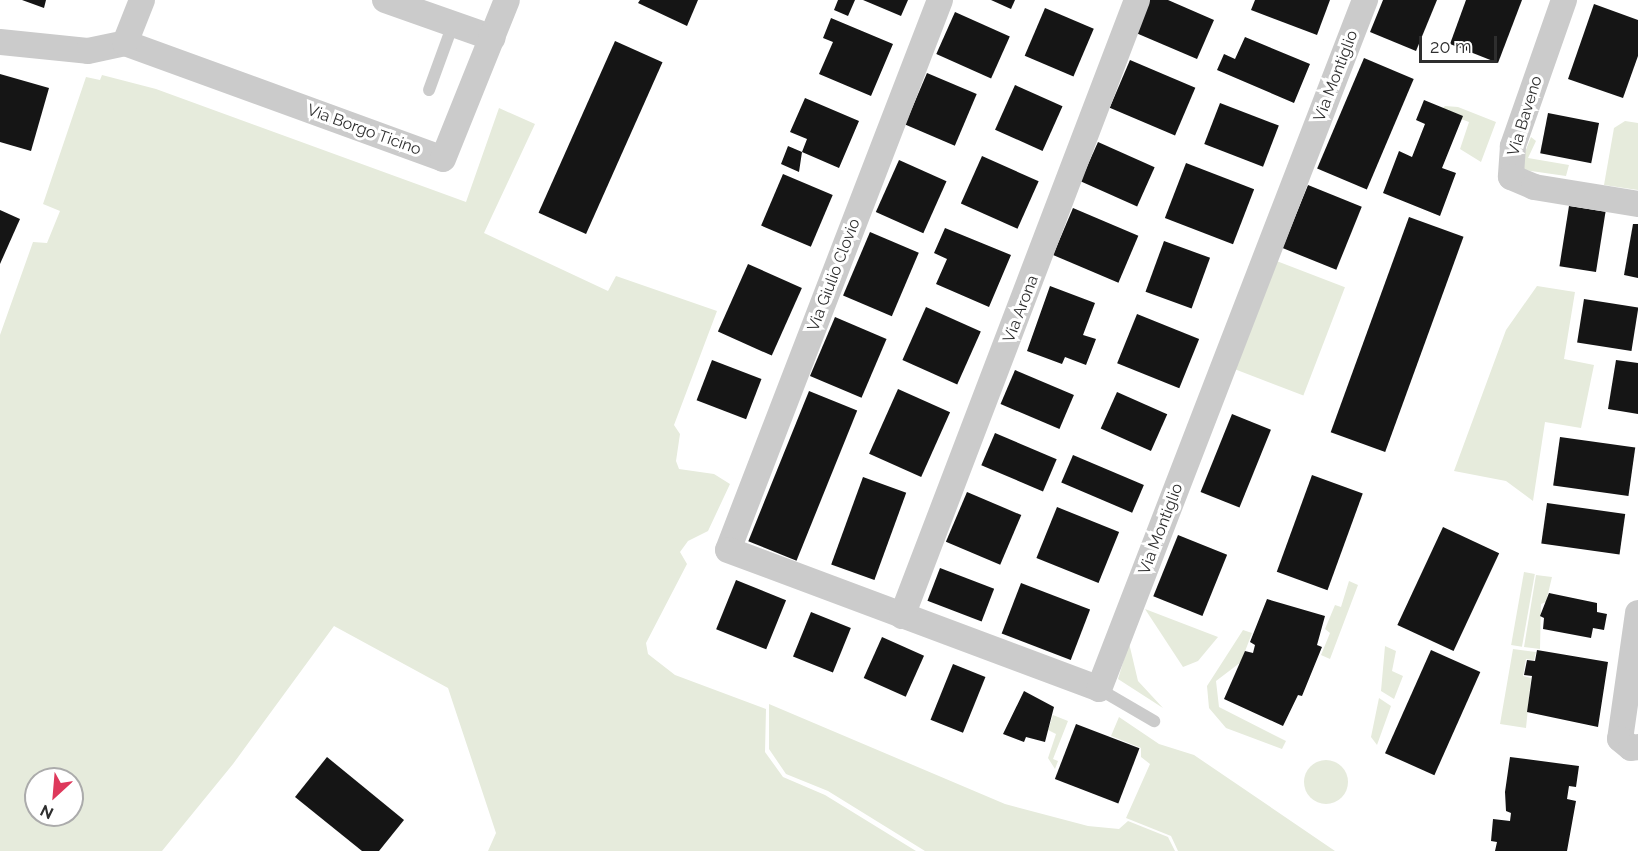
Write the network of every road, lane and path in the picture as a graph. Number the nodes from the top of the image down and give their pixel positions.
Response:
1 (142, 0) edge
2 (386, 0) edge
3 (507, 0) edge
4 (940, 0) edge
5 (1137, 0) edge
6 (1365, 0) edge
7 (1564, 0) edge
8 (453, 24) junction
9 (493, 38) junction
10 (0, 42) edge
11 (125, 43) junction
12 (429, 90) dead end
13 (1638, 204) edge
14 (1638, 613) edge
15 (902, 616) junction
16 (1099, 689) junction
17 (1154, 721) dead end
18 (1629, 743) edge

1 - 11 street
2 - 8 street
3 - 9 street, Via Borgo Ticino
4 - 15 street, Via Giulio Clovio
5 - 15 street, Via Arona
6 - 16 street, Via Montiglio
7 - 13 street, Via Baveno
8 - 9 street
8 - 12 lane
9 - 11 street, Via Borgo Ticino
10 - 11 street
14 - 18 street
15 - 16 street
16 - 17 lane

